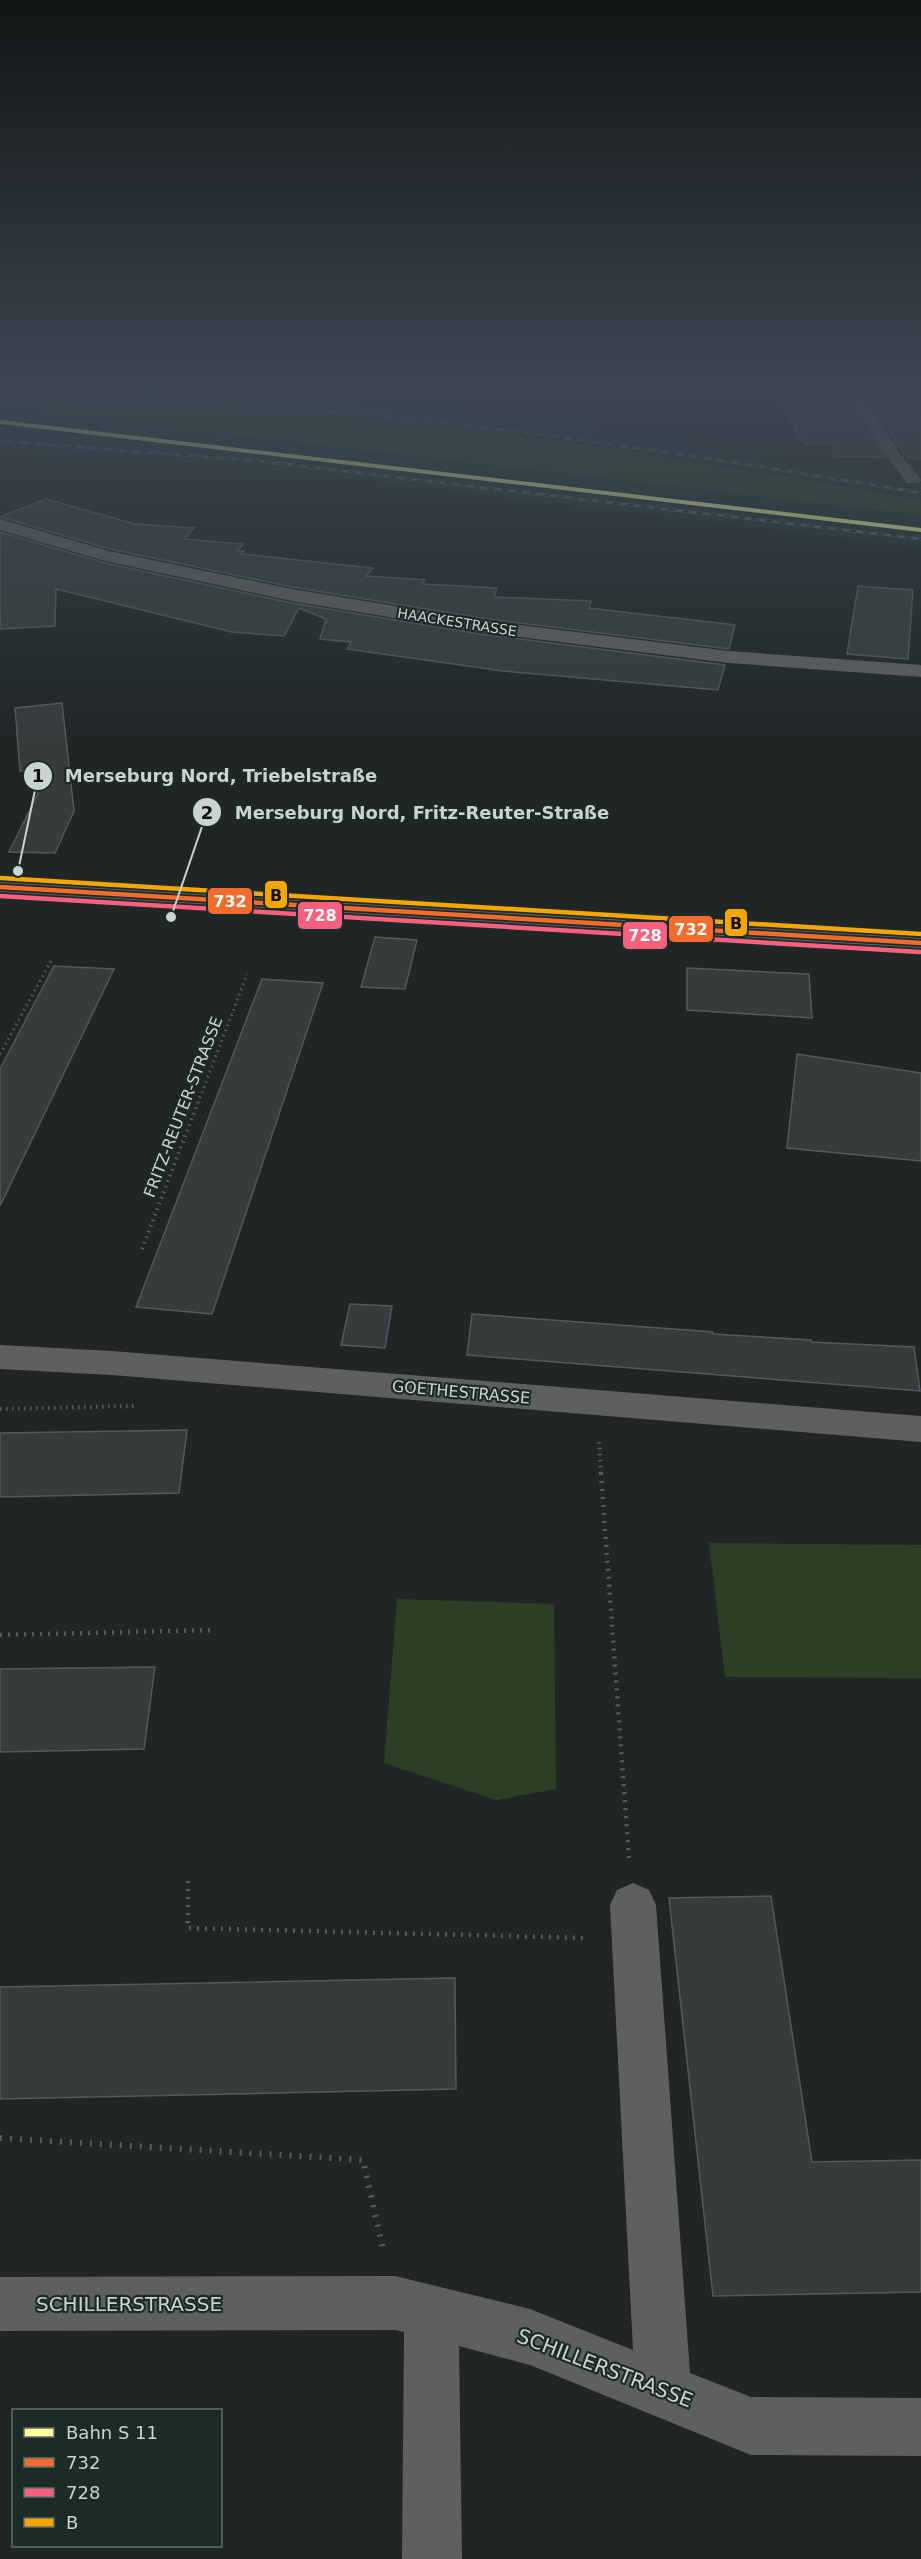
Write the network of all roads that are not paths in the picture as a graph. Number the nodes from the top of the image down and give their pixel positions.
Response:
1 (0, 525) edge
2 (921, 671) edge
3 (0, 887) edge
4 (921, 943) edge
5 (0, 1357) edge
6 (921, 1429) edge
7 (634, 1922) road end
8 (0, 2304) edge
9 (413, 2308) junction
10 (663, 2390) junction
11 (921, 2427) edge
12 (432, 2559) edge

1 - 2 street, HAACKESTRASSE
3 - 4 main road
5 - 6 street, GOETHESTRASSE
7 - 10 street
8 - 9 street, SCHILLERSTRASSE
9 - 10 street, SCHILLERSTRASSE
9 - 12 street
10 - 11 street, SCHILLERSTRASSE

